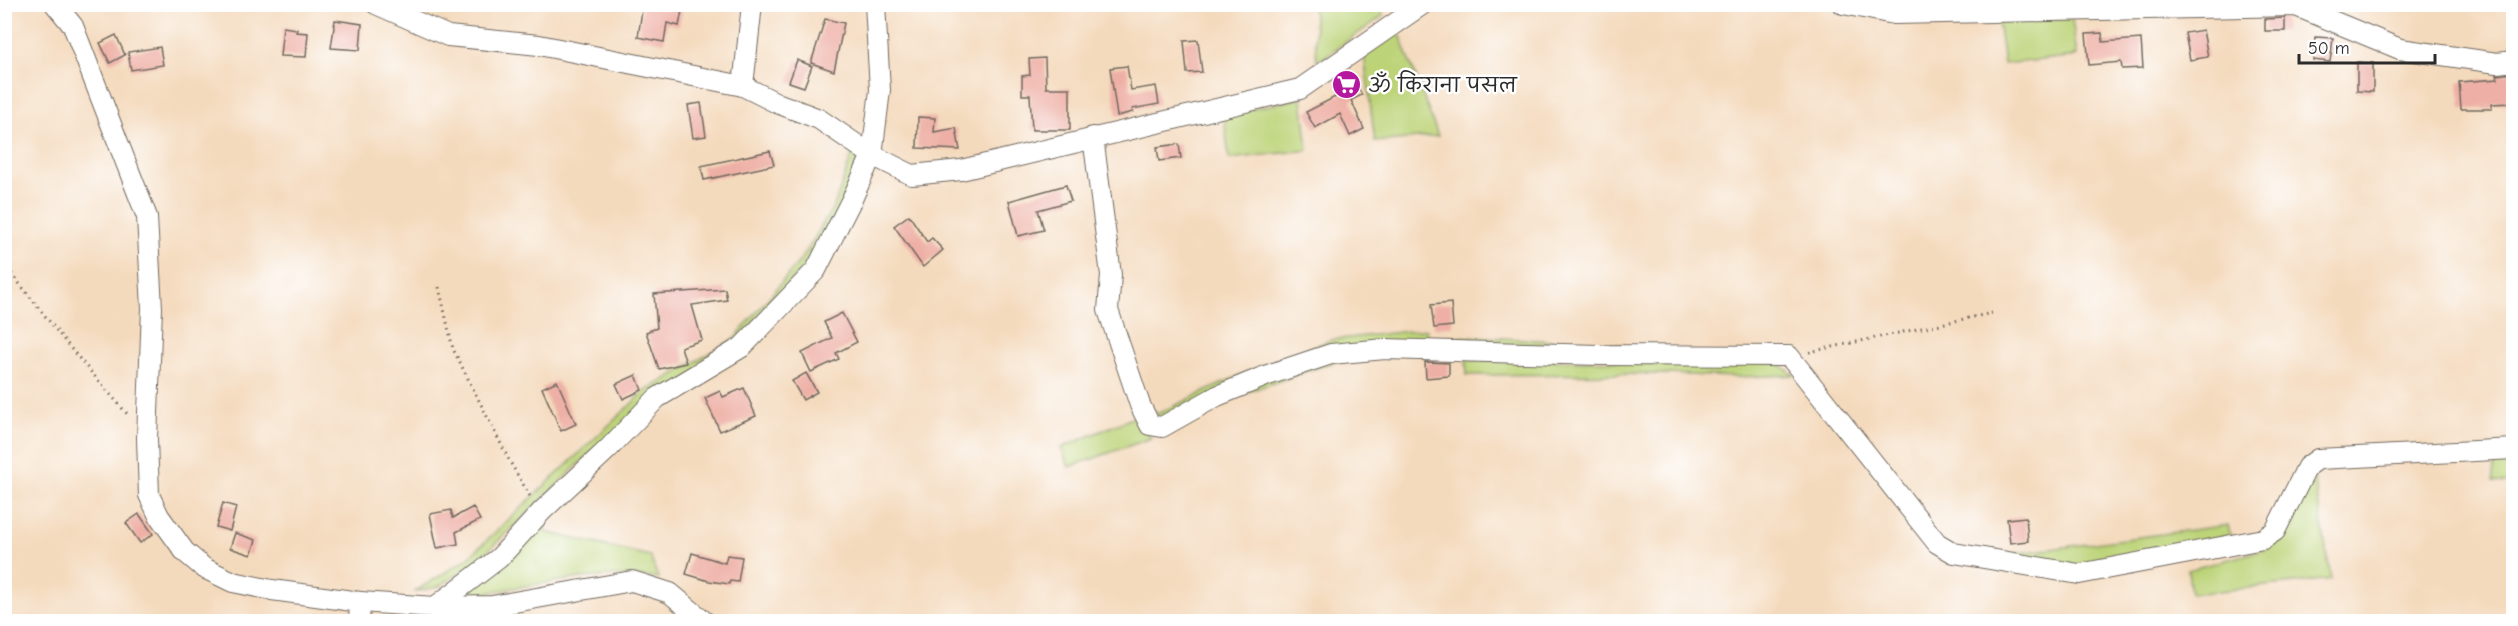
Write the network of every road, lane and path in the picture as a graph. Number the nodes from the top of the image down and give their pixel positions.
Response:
1 (55, 4) edge
2 (376, 4) edge
3 (752, 4) edge
4 (875, 4) edge
5 (1423, 4) edge
6 (1843, 4) edge
7 (2514, 61) edge
8 (743, 86) junction
9 (1093, 137) junction
10 (872, 155) junction
11 (4, 264) edge
12 (439, 287) dead end
13 (1992, 313) dead end
14 (1789, 356) junction
15 (147, 439) junction
16 (2514, 449) edge
17 (542, 511) junction
18 (435, 607) junction
19 (360, 612) edge
20 (705, 621) edge

1 - 15 street
2 - 8 street
3 - 8 street
4 - 10 street
5 - 9 street
6 - 7 street
8 - 10 street
9 - 10 street
9 - 14 street
10 - 17 street
11 - 15 path
12 - 17 path
13 - 14 path
14 - 16 street
15 - 19 street
17 - 18 street
18 - 19 street
18 - 20 street

